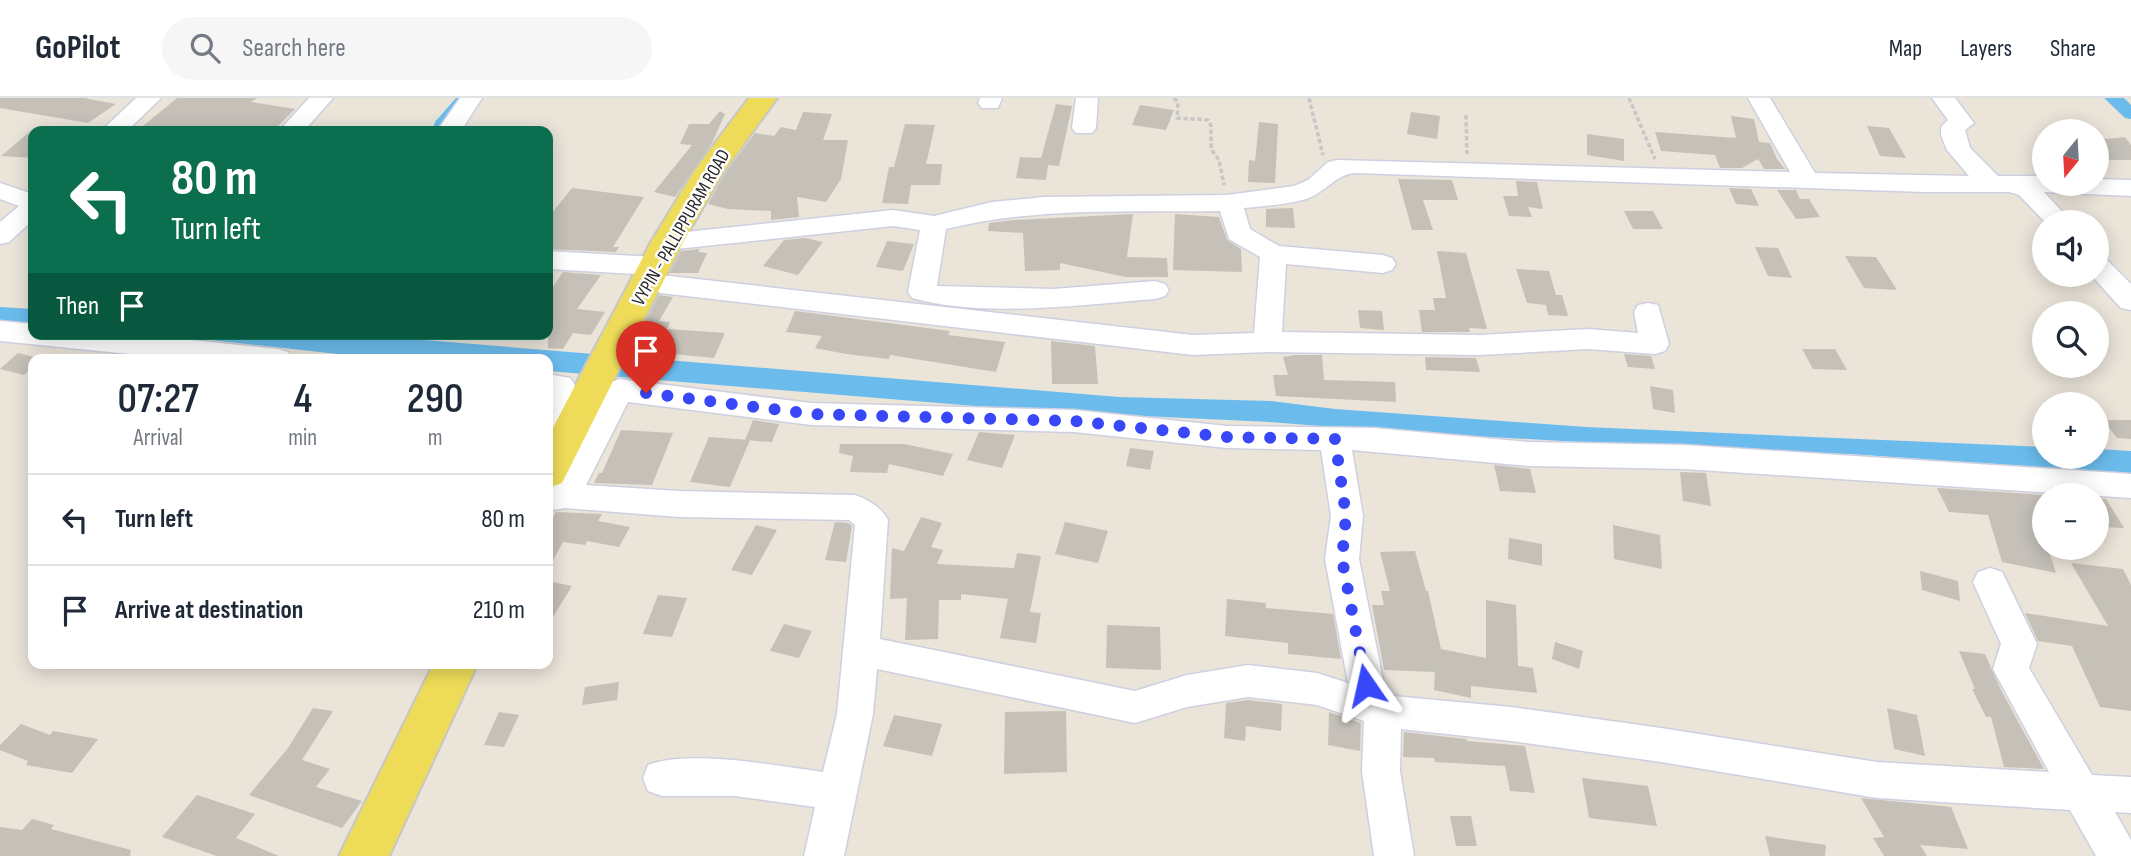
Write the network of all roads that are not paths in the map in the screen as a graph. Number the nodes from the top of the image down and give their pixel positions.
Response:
1 (150, 98) edge
2 (322, 98) edge
3 (471, 98) edge
4 (763, 98) edge
5 (1087, 98) edge
6 (1759, 98) edge
7 (1943, 98) edge
8 (119, 126) edge
9 (296, 126) edge
10 (452, 126) edge
11 (1084, 128) dead end
12 (1806, 178) junction
13 (2001, 183) junction
14 (2032, 184) edge
15 (2109, 187) edge
16 (2131, 188) edge
17 (0, 191) edge
18 (28, 200) edge
19 (1227, 203) junction
20 (2047, 210) edge
21 (28, 212) edge
22 (934, 224) junction
23 (0, 236) edge
24 (1273, 254) junction
25 (553, 260) edge
26 (661, 264) junction
27 (1382, 264) dead end
28 (2109, 278) edge
29 (1155, 290) dead end
30 (2131, 301) edge
31 (1648, 312) dead end
32 (0, 331) edge
33 (28, 333) edge
34 (93, 340) edge
35 (1267, 342) junction
36 (229, 354) edge
37 (553, 384) edge
38 (553, 407) edge
39 (1335, 439) junction
40 (2131, 486) edge
41 (554, 489) edge
42 (1990, 582) dead end
43 (861, 650) junction
44 (453, 669) edge
45 (1383, 711) junction
46 (662, 778) dead end
47 (2078, 790) junction
48 (837, 792) junction
49 (2131, 795) edge
50 (364, 856) edge
51 (824, 856) edge
52 (1394, 856) edge
53 (2118, 856) edge

1 - 8 street
2 - 9 street
3 - 10 street
4 - 26 main road, VYPIN - PALLIPPURAM ROAD
5 - 11 street
6 - 12 street
7 - 13 street
12 - 13 street
12 - 19 street
13 - 14 street
13 - 20 street
15 - 16 street
17 - 18 street
19 - 22 street
19 - 24 street
21 - 23 street
22 - 26 street
22 - 29 street
24 - 27 street
24 - 35 street
25 - 26 street
26 - 35 street
26 - 41 main road, VYPIN - PALLIPPURAM ROAD
28 - 30 street
31 - 35 street
32 - 33 street
34 - 36 street
37 - 38 street
39 - 40 street
39 - 41 street
39 - 45 street
41 - 43 street
42 - 47 street
43 - 45 street
43 - 48 street
44 - 50 main road
45 - 47 street
45 - 52 street
46 - 48 street
47 - 49 street
47 - 53 street
48 - 51 street

